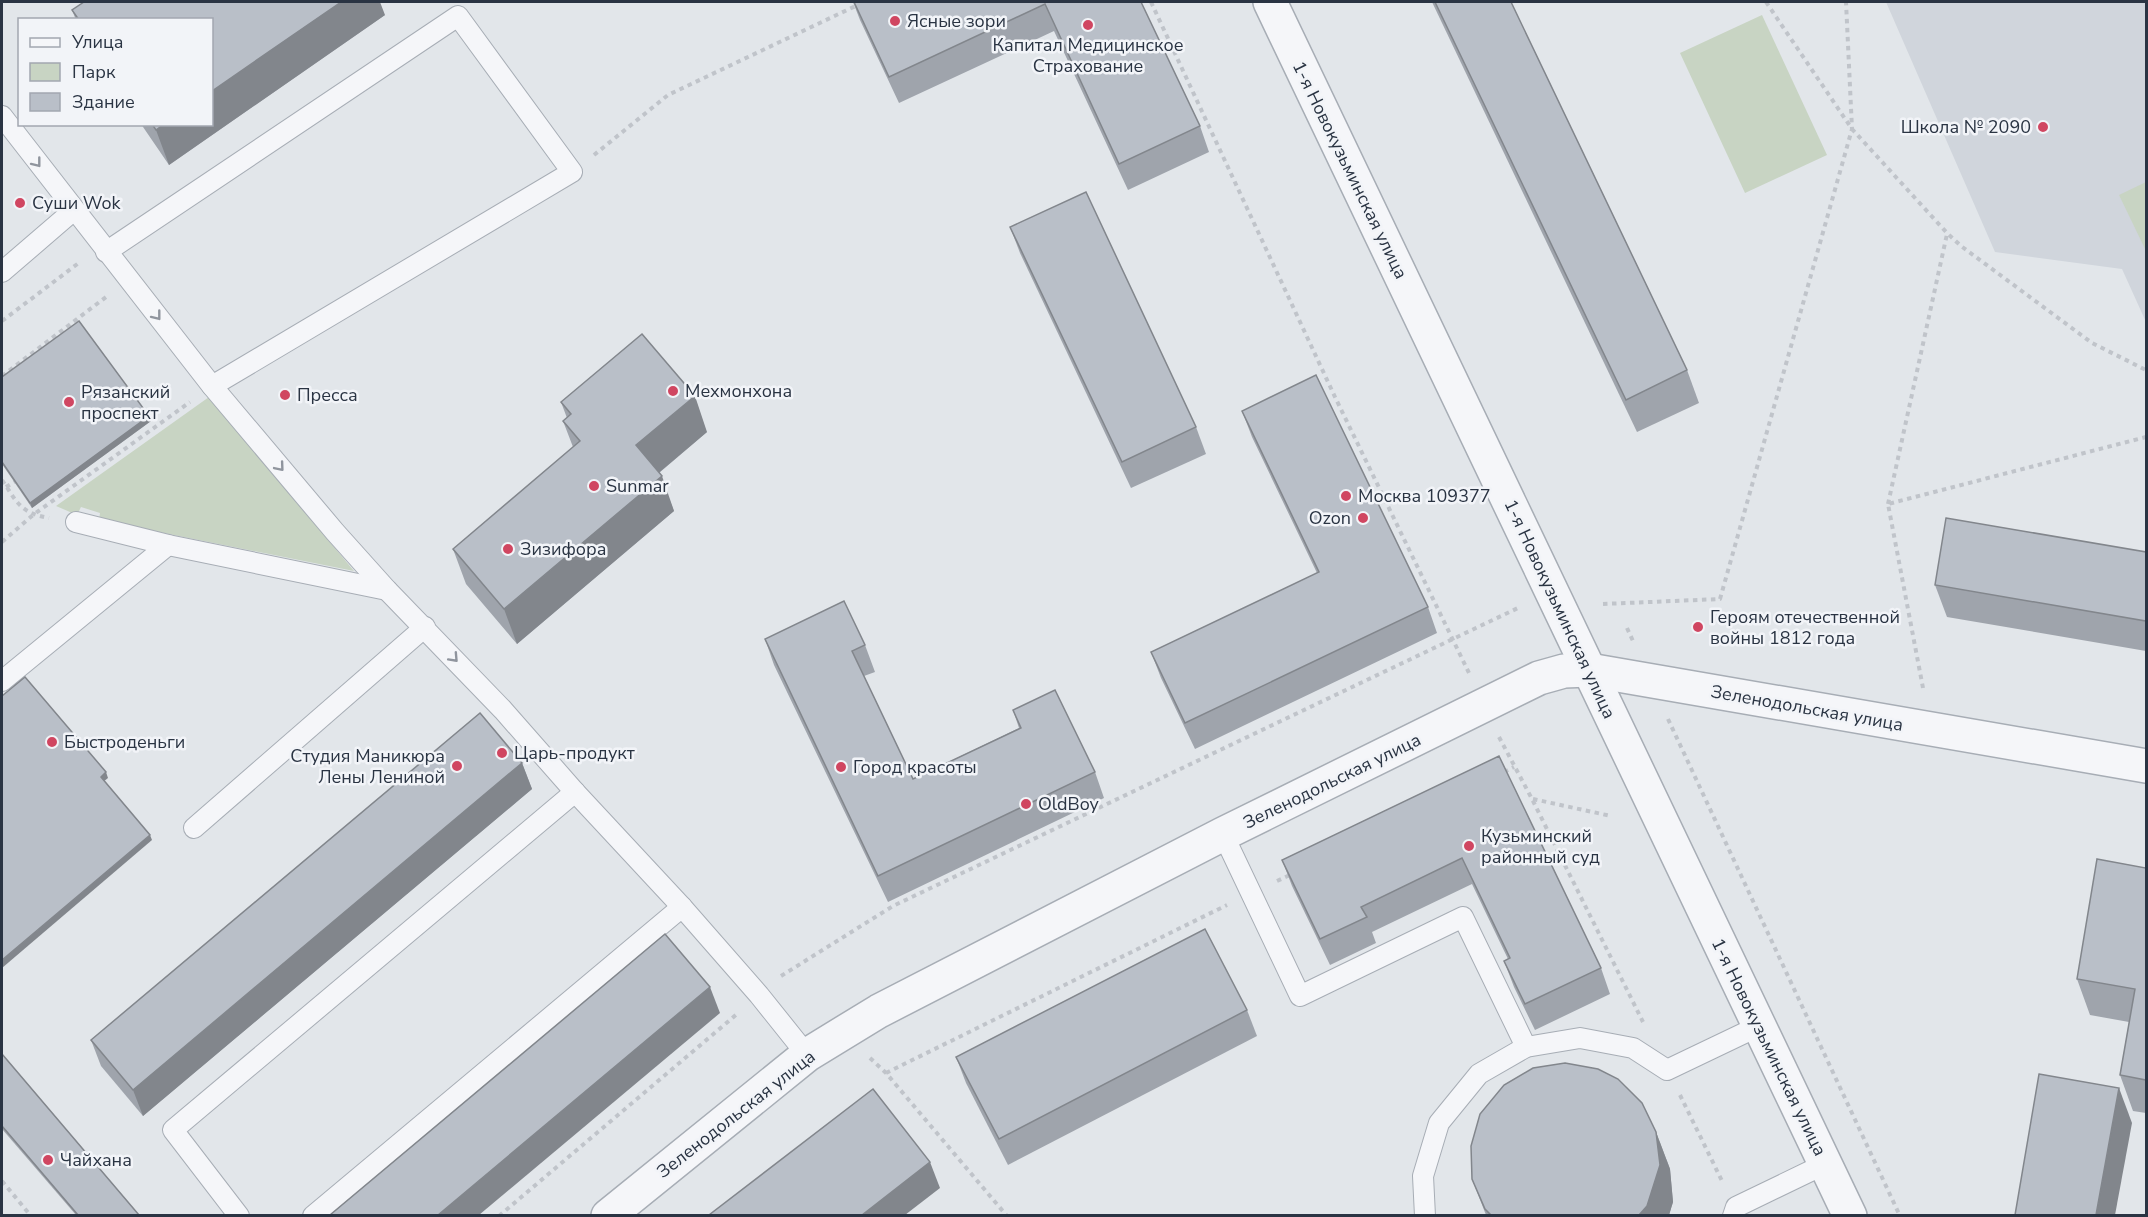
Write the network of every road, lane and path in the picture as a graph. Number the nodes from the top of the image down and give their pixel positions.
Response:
1 (864, 2) edge
2 (1151, 2) edge
3 (1270, 2) edge
4 (1767, 2) edge
5 (1846, 2) edge
6 (2, 116) edge
7 (1852, 129) junction
8 (572, 172) junction
9 (74, 210) junction
10 (1947, 233) junction
11 (106, 252) junction
12 (2, 272) edge
13 (128, 280) junction
14 (2, 321) edge
15 (2146, 370) edge
16 (2, 376) edge
17 (212, 386) junction
18 (2146, 437) edge
19 (23, 476) edge
20 (2, 480) edge
21 (6, 487) junction
22 (1888, 504) junction
23 (33, 515) junction
24 (76, 522) joint
25 (2, 542) edge
26 (168, 545) junction
27 (387, 590) junction
28 (1526, 604) dead end
29 (1604, 604) dead end
30 (425, 627) junction
31 (1452, 639) junction
32 (1588, 670) junction
33 (1472, 680) dead end
34 (2, 681) edge
35 (1923, 688) dead end
36 (1497, 733) dead end
37 (2146, 766) edge
38 (1514, 768) junction
39 (1504, 772) edge
40 (1695, 779) dead end
41 (575, 792) junction
42 (1532, 799) junction
43 (1611, 816) dead end
44 (194, 828) dead end
45 (1223, 834) junction
46 (1297, 871) edge
47 (1251, 894) junction
48 (682, 907) junction
49 (759, 995) junction
50 (1759, 1026) junction
51 (1526, 1047) junction
52 (807, 1055) junction
53 (1667, 1070) junction
54 (1825, 1164) junction
55 (2, 1181) edge
56 (1734, 1211) edge
57 (31, 1215) edge
58 (239, 1215) edge
59 (313, 1215) edge
60 (499, 1215) edge
61 (608, 1215) edge
62 (1007, 1215) edge
63 (1425, 1215) edge
64 (1850, 1215) edge
65 (1900, 1215) edge

1 - 8 path
2 - 31 path
3 - 32 street, 1-я Новокузьминская улица
4 - 7 path
5 - 7 path
6 -> 9 lane
7 - 10 path
7 - 29 path
8 - 11 lane
8 - 17 lane
9 - 11 lane
9 - 12 lane
10 - 15 path
10 - 22 path
11 - 13 lane
11 - 14 path
13 - 16 path
13 -> 17 lane
17 - 23 path
17 -> 27 lane
18 - 22 path
19 - 21 path
20 - 21 path
21 - 23 path
22 - 35 path
23 - 24 path
23 - 25 path
24 - 26 lane
26 - 27 lane
26 - 34 lane
27 - 30 lane
28 - 31 path
30 -> 41 lane
30 - 44 lane
31 - 33 path
31 - 49 path
32 - 37 street, Зеленодольская улица
32 - 45 street, Зеленодольская улица
32 - 50 street, 1-я Новокузьминская улица
36 - 38 path
38 - 39 path
38 - 42 path
40 - 65 path
41 - 48 lane
41 - 58 lane
42 - 43 path
42 - 53 path
45 - 47 lane
45 - 52 street, Зеленодольская улица
46 - 47 path
47 - 51 lane
47 - 62 path
48 - 49 lane
48 - 59 lane
49 - 52 lane
49 - 60 path
50 - 53 lane
50 - 54 street, 1-я Новокузьминская улица
51 - 53 lane
51 - 63 lane
52 - 61 street, Зеленодольская улица
53 - 56 path
54 - 56 lane
54 - 64 street, 1-я Новокузьминская улица
55 - 57 path

